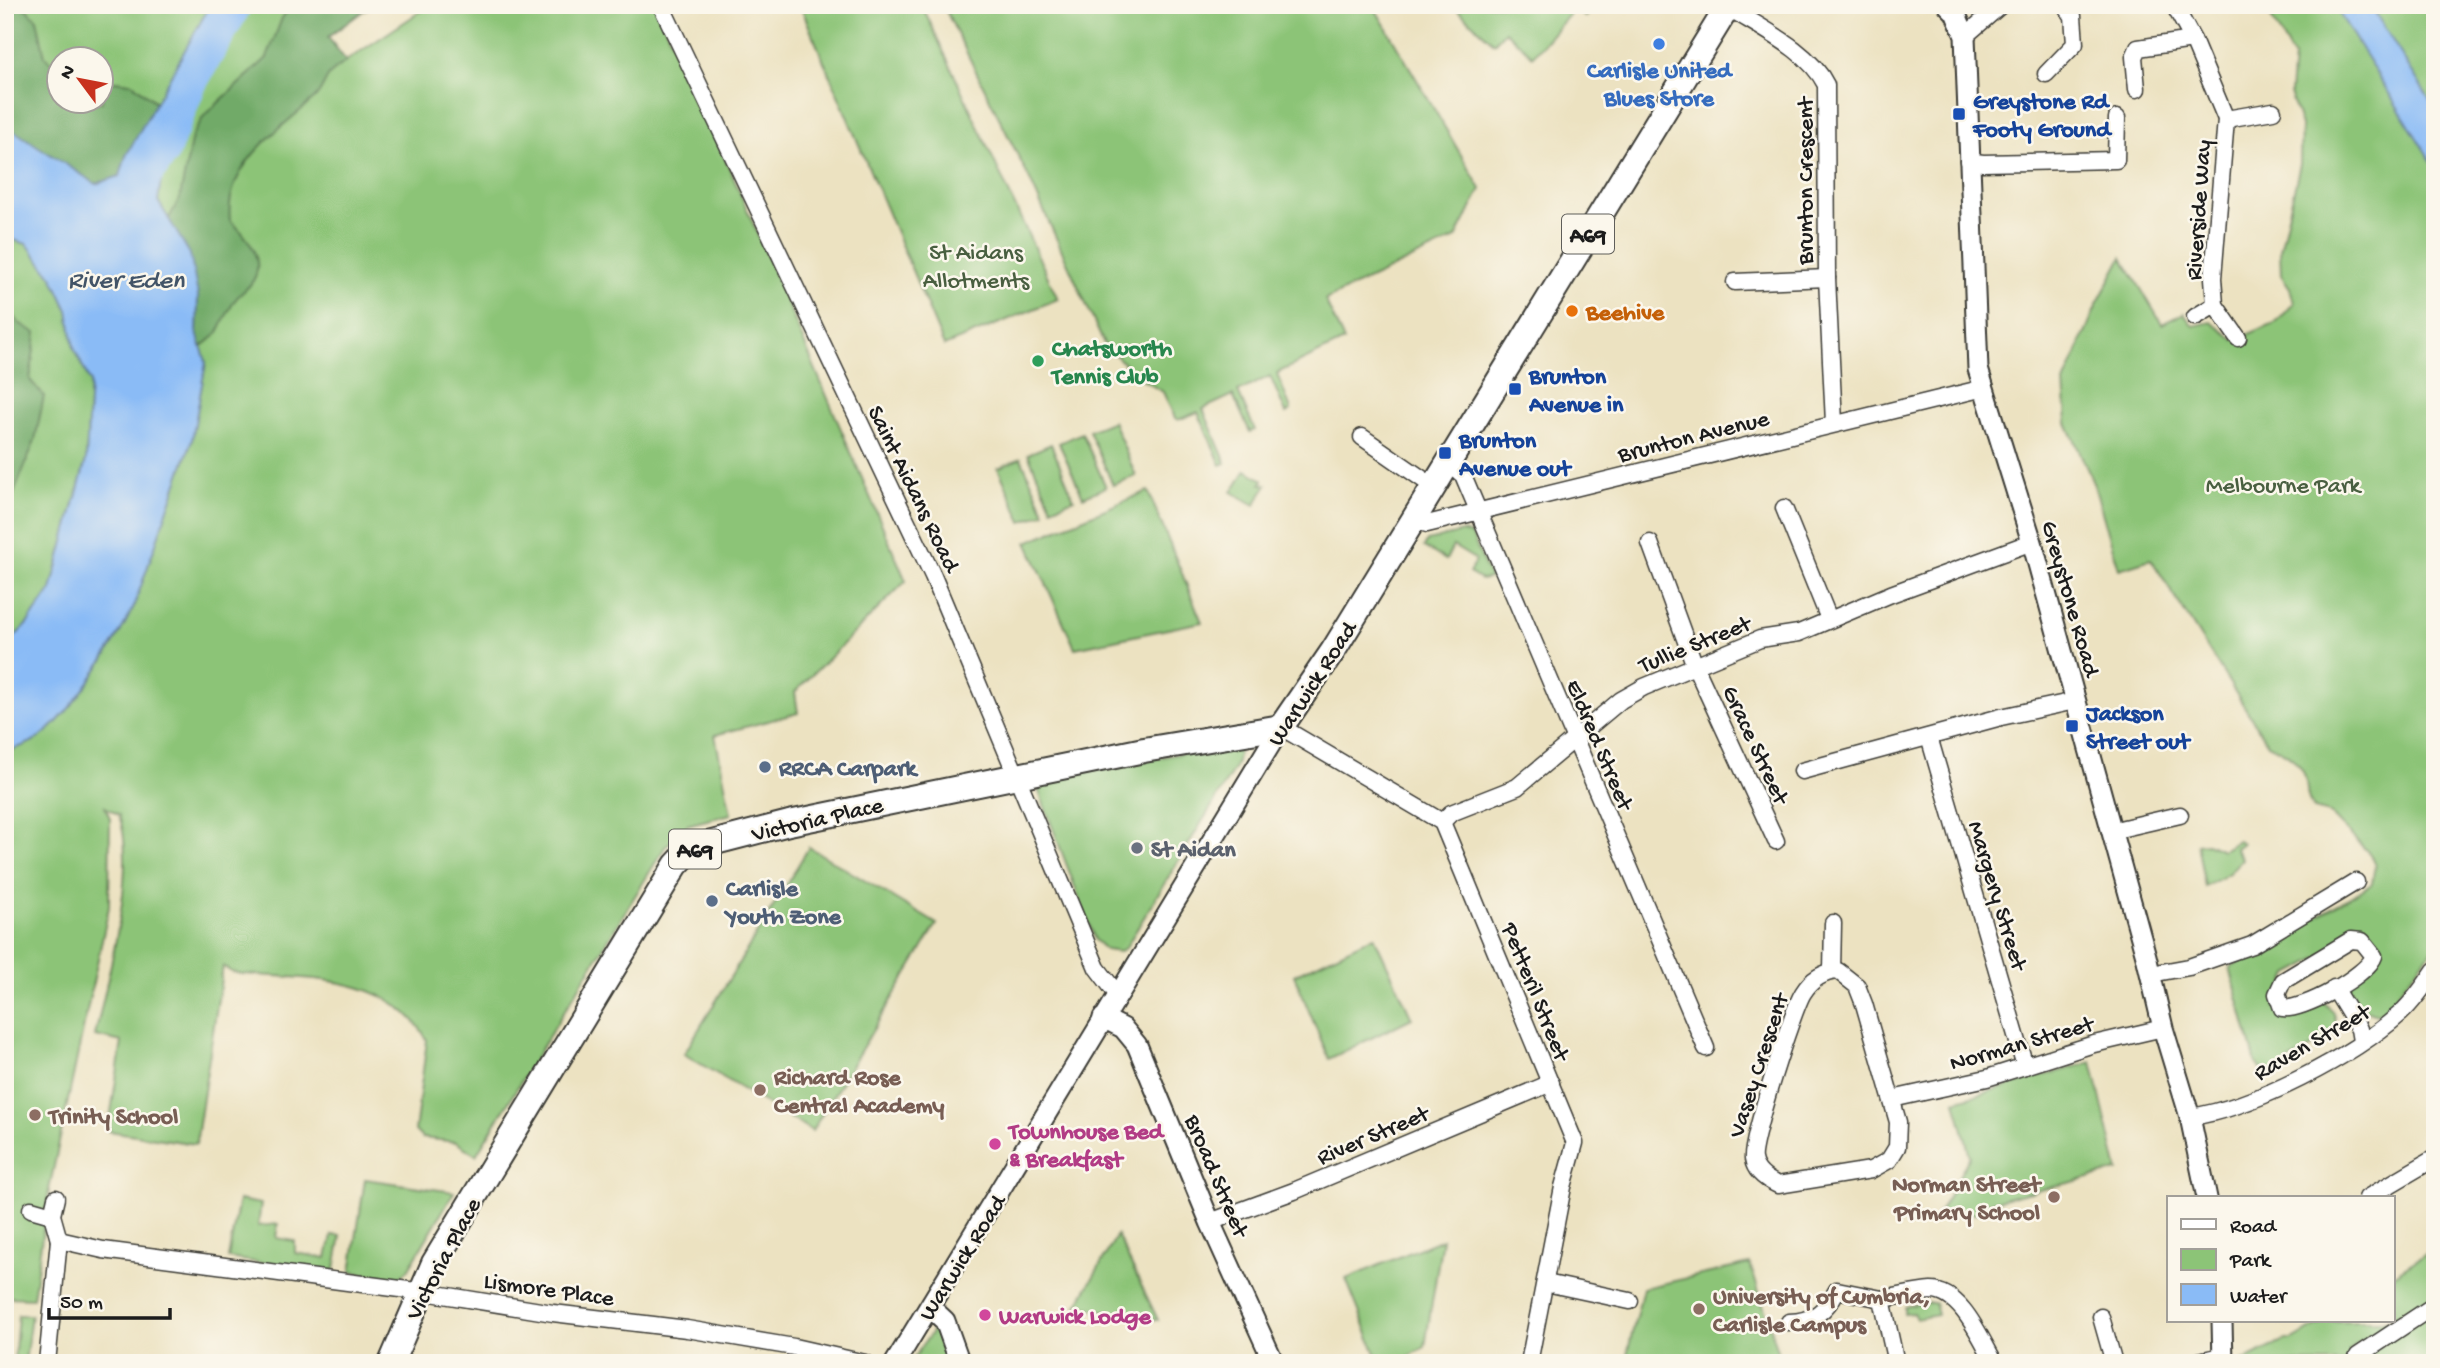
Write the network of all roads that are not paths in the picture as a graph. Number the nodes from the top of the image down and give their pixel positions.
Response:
1 (661, 5) edge
2 (1948, 5) edge
3 (2001, 5) edge
4 (2065, 5) edge
5 (2174, 5) edge
6 (1728, 6) edge
7 (1965, 36) junction
8 (2193, 40) junction
9 (2046, 74) dead end
10 (2137, 89) dead end
11 (2273, 111) dead end
12 (2117, 118) dead end
13 (2226, 118) junction
14 (1968, 161) junction
15 (1827, 278) junction
16 (1735, 282) dead end
17 (2215, 305) junction
18 (2195, 317) dead end
19 (2238, 338) dead end
20 (1984, 388) junction
21 (1834, 423) junction
22 (1362, 437) dead end
23 (1449, 464) junction
24 (1434, 487) junction
25 (1784, 508) dead end
26 (1478, 510) junction
27 (1414, 520) junction
28 (2032, 542) junction
29 (1650, 543) dead end
30 (1829, 619) junction
31 (1696, 666) junction
32 (2075, 701) junction
33 (1281, 727) junction
34 (1929, 737) junction
35 (1576, 741) junction
36 (1802, 771) dead end
37 (1015, 775) junction
38 (2180, 815) dead end
39 (1442, 822) junction
40 (2110, 831) junction
41 (1776, 841) dead end
42 (2356, 882) dead end
43 (1833, 923) dead end
44 (2435, 970) edge
45 (1832, 971) junction
46 (2151, 974) junction
47 (2334, 988) junction
48 (1116, 994) junction
49 (1103, 1018) junction
50 (2163, 1028) junction
51 (2361, 1041) junction
52 (1706, 1048) dead end
53 (2025, 1066) junction
54 (1551, 1083) junction
55 (1892, 1100) junction
56 (2190, 1117) junction
57 (2435, 1158) edge
58 (2207, 1196) edge
59 (2370, 1196) edge
60 (56, 1198) dead end
61 (30, 1209) dead end
62 (52, 1215) junction
63 (1210, 1222) junction
64 (59, 1240) junction
65 (1836, 1273) dead end
66 (1546, 1283) junction
67 (1837, 1290) junction
68 (421, 1292) junction
69 (1882, 1299) junction
70 (1630, 1301) dead end
71 (2435, 1305) edge
72 (930, 1307) junction
73 (2101, 1317) dead end
74 (1789, 1322) dead end
75 (2222, 1322) edge
76 (2222, 1359) edge
77 (47, 1363) edge
78 (391, 1363) edge
79 (865, 1363) edge
80 (895, 1363) edge
81 (960, 1363) edge
82 (1274, 1363) edge
83 (1529, 1363) edge
84 (1896, 1363) edge
85 (1995, 1363) edge
86 (2114, 1363) edge
87 (2190, 1363) edge
88 (2355, 1363) edge

1 - 37 street, Saint Aidans Road
2 - 7 street, Greystone Road
3 - 7 street
4 - 9 street
5 - 8 street, Riverside Way
6 - 15 street, Brunton Crescent
6 - 23 main road, Warwick Road / A69
7 - 14 street, Greystone Road
8 - 10 street
8 - 13 street, Riverside Way
11 - 13 street, Riverside Way
12 - 14 street
13 - 17 street, Riverside Way
14 - 20 street, Greystone Road
15 - 16 street, Brunton Crescent
15 - 21 street, Brunton Crescent
17 - 18 street, Riverside Way
17 - 19 street, Riverside Way
20 - 21 street, Brunton Avenue
20 - 28 street, Greystone Road
21 - 26 street, Brunton Avenue
22 - 24 street
23 - 24 main road, Warwick Road / A69
23 - 26 street, Eldred Street
24 - 27 main road, Warwick Road / A69
25 - 30 street
26 - 27 street, Brunton Avenue
26 - 35 street, Eldred Street
27 - 33 main road, Warwick Road / A69
28 - 30 street, Tullie Street
28 - 32 street, Greystone Road
29 - 31 street, Grace Street
30 - 31 street, Tullie Street
31 - 35 street, Tullie Street
31 - 41 street, Grace Street
32 - 34 street
32 - 40 street, Greystone Road
33 - 37 main road, Victoria Place / A69
33 - 39 street
33 - 48 street, Warwick Road
34 - 36 street
34 - 53 street, Margery Street
35 - 39 street, Tullie Street
35 - 52 street, Eldred Street
37 - 48 street, Saint Aidans Road
37 - 68 main road, Victoria Place / A69
38 - 40 street
39 - 54 street, Petteril Street
40 - 46 street, Greystone Road
42 - 46 street
43 - 45 street
44 - 51 street, Raven Street
45 - 55 street, Vasey Crescent
45 - 55 street, Vasey Crescent
46 - 50 street, Greystone Road
47 - 47 street
47 - 51 street
48 - 49 street, Warwick Road
49 - 63 street, Broad Street
49 - 72 street, Warwick Road
50 - 53 street, Norman Street
50 - 56 street, Greystone Road
51 - 56 street, Raven Street
53 - 55 street, Norman Street
54 - 63 street, River Street
54 - 66 street, Petteril Street
56 - 58 street, Greystone Road
57 - 59 street
60 - 62 street
61 - 62 street
62 - 64 street
63 - 82 street, Broad Street
64 - 68 street, Lismore Place
64 - 77 street
65 - 67 street
66 - 70 street
66 - 83 street, Petteril Street
67 - 69 street
67 - 74 street
68 - 78 main road, Victoria Place / A69
68 - 79 street, Lismore Place
69 - 84 street
69 - 85 street
71 - 88 street
72 - 80 street, Warwick Road
72 - 81 street
73 - 86 street
75 - 76 street
76 - 87 street

